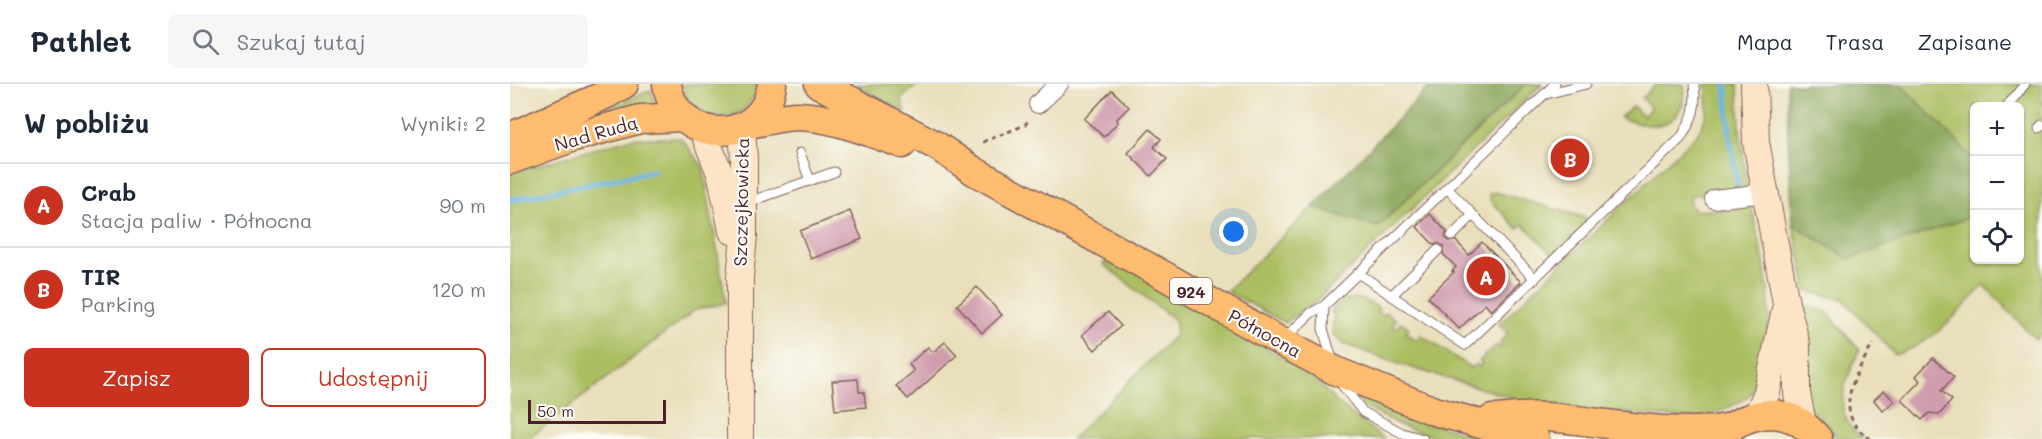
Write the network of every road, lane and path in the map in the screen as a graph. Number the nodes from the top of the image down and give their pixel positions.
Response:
1 (624, 84) edge
2 (667, 84) edge
3 (772, 84) edge
4 (819, 84) edge
5 (1059, 84) edge
6 (1555, 84) edge
7 (1586, 84) edge
8 (1694, 84) edge
9 (1755, 84) edge
10 (2025, 84) edge
11 (1544, 95) junction
12 (2010, 102) edge
13 (1038, 104) joint
14 (693, 123) junction
15 (744, 125) junction
16 (510, 137) edge
17 (982, 142) dead end
18 (800, 153) dead end
19 (510, 160) edge
20 (974, 171) junction
21 (834, 172) dead end
22 (810, 181) junction
23 (1447, 188) junction
24 (1765, 193) junction
25 (1714, 199) dead end
26 (744, 203) junction
27 (1473, 215) junction
28 (1452, 236) dead end
29 (1438, 250) dead end
30 (1358, 273) junction
31 (740, 277) junction
32 (1535, 279) junction
33 (1391, 296) junction
34 (1786, 303) junction
35 (1324, 306) junction
36 (1281, 342) junction
37 (1873, 344) dead end
38 (1336, 371) junction
39 (1757, 415) junction
40 (1473, 420) junction
41 (1810, 432) edge
42 (1727, 433) edge
43 (740, 439) edge
44 (1423, 439) edge
45 (1535, 439) edge
46 (1871, 439) edge

1 - 16 main road, Nad Rudą
2 - 14 main road
3 - 15 main road
4 - 20 main road, Północna / 924
5 - 13 street
6 - 11 lane
7 - 11 lane
8 - 32 lane
9 - 24 main road, 924
10 - 12 lane
11 - 23 lane
13 - 17 path
14 - 15 main road, 924
14 - 19 main road, Nad Rudą
14 - 31 main road, Szczejkowicka
15 - 20 main road, Północna / 924
15 - 26 main road, Szczejkowicka
18 - 22 lane
20 - 36 main road, Północna / 924
21 - 22 lane
22 - 26 lane
23 - 27 lane
23 - 30 lane
24 - 25 street
24 - 34 main road, 924
26 - 31 main road, Szczejkowicka
27 - 28 lane
27 - 32 lane
29 - 33 lane
30 - 33 lane
30 - 35 lane
31 - 43 main road, Szczejkowicka
32 - 33 lane
34 - 39 main road, 924
34 - 41 main road, 924
35 - 36 lane
35 - 38 lane
36 - 38 main road, Północna / 924
37 - 46 path
38 - 40 main road, Północna / 924
38 - 44 lane
39 - 41 main road, 924
39 - 42 main road, 924
40 - 42 main road, Północna / 924
40 - 45 main road, Północna / 924

